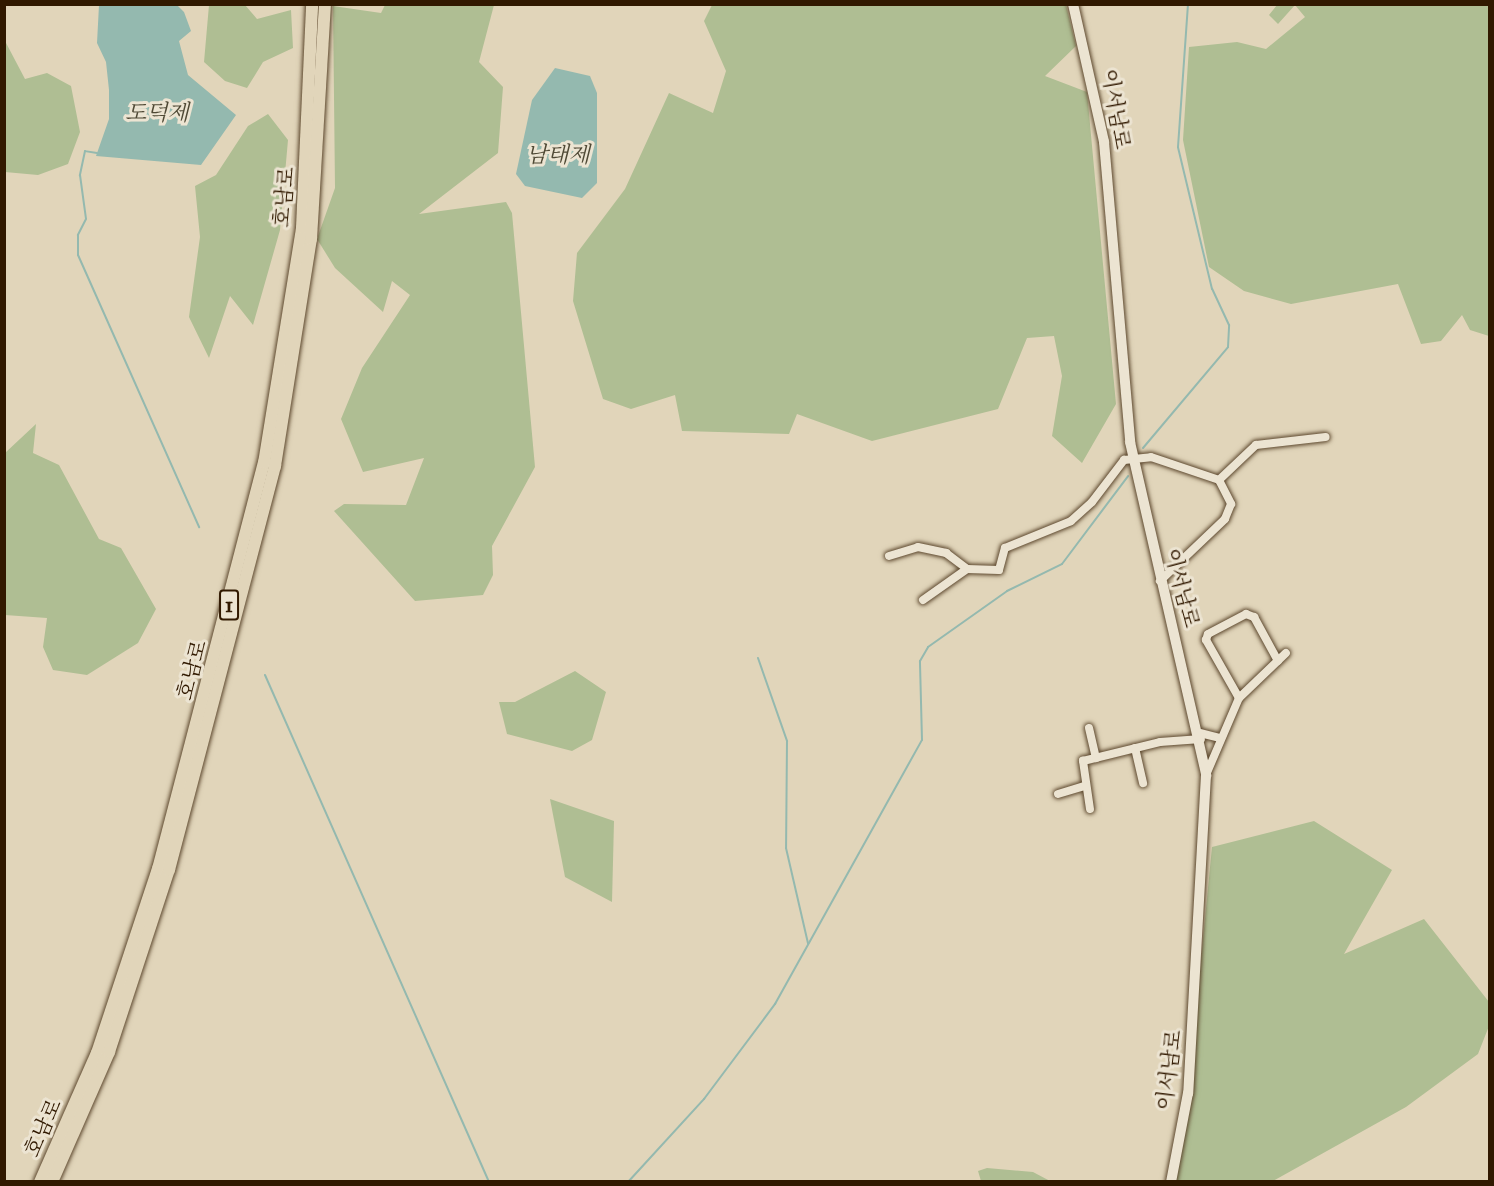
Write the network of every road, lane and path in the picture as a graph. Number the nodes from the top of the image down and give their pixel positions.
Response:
1 (312, 4) edge
2 (325, 4) edge
3 (1073, 4) edge
4 (1326, 437) dead end
5 (1133, 460) junction
6 (1219, 480) junction
7 (889, 555) dead end
8 (968, 569) junction
9 (1159, 582) junction
10 (923, 600) dead end
11 (1286, 652) dead end
12 (1278, 661) junction
13 (1239, 698) junction
14 (1089, 728) dead end
15 (1200, 736) junction
16 (1220, 738) junction
17 (1135, 748) junction
18 (1096, 758) junction
19 (1206, 775) junction
20 (1143, 783) dead end
21 (1085, 786) junction
22 (1058, 794) dead end
23 (1090, 809) dead end
24 (40, 1182) edge
25 (52, 1182) edge
26 (1171, 1182) edge

1 - 24 highway, 호남로 / 1
2 - 25 highway, 호남로 / 1
3 - 5 main road, 이서남로
4 - 6 street
5 - 6 street
5 - 8 street
5 - 9 main road, 이서남로
6 - 9 street
7 - 8 street
8 - 10 street
9 - 15 main road, 이서남로
11 - 12 street
12 - 13 street
12 - 13 street
13 - 16 street
14 - 18 street
15 - 16 street
15 - 17 street
15 - 19 main road, 이서남로
16 - 19 street
17 - 18 street
17 - 20 street
18 - 21 street
19 - 26 main road, 이서남로
21 - 22 street
21 - 23 street

